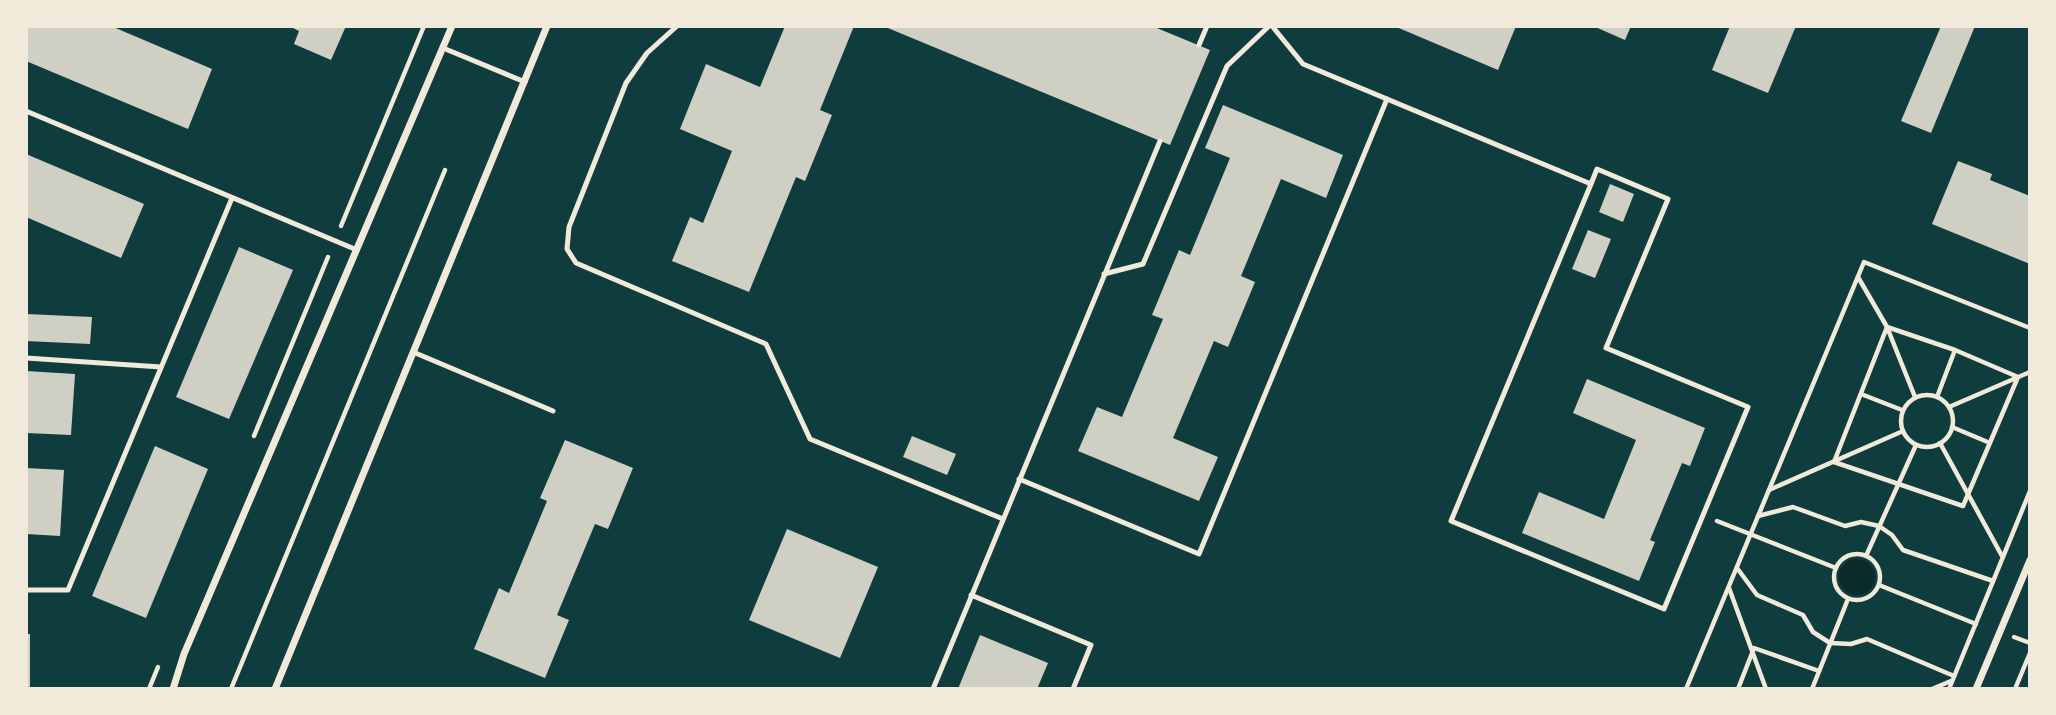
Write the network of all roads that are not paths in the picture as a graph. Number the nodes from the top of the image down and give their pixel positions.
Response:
1 (452, 26) edge
2 (547, 26) edge
3 (677, 26) edge
4 (1207, 26) edge
5 (1270, 26) edge
6 (1199, 45) dead end
7 (443, 48) junction
8 (525, 82) junction
9 (1387, 100) junction
10 (26, 111) edge
11 (1160, 141) dead end
12 (1591, 184) junction
13 (232, 198) junction
14 (357, 250) junction
15 (1104, 274) junction
16 (412, 352) junction
17 (26, 358) edge
18 (161, 367) junction
19 (553, 411) dead end
20 (1019, 479) junction
21 (1003, 519) junction
22 (2030, 560) edge
23 (2027, 574) edge
24 (26, 590) edge
25 (971, 595) junction
26 (173, 689) edge
27 (275, 689) edge
28 (933, 689) edge
29 (1073, 689) edge
30 (1976, 689) edge

1 - 7 street
2 - 8 street
3 - 21 lane
4 - 6 lane
5 - 9 lane
5 - 15 lane
7 - 8 lane
7 - 14 street
8 - 16 street
9 - 12 lane
9 - 20 lane
10 - 13 lane
11 - 15 lane
12 - 12 lane
13 - 14 lane
13 - 18 lane
14 - 26 street
15 - 20 lane
16 - 19 lane
16 - 27 street
17 - 18 lane
18 - 24 lane
20 - 21 lane
21 - 25 lane
22 - 23 street
23 - 30 street
25 - 28 lane
25 - 29 lane

